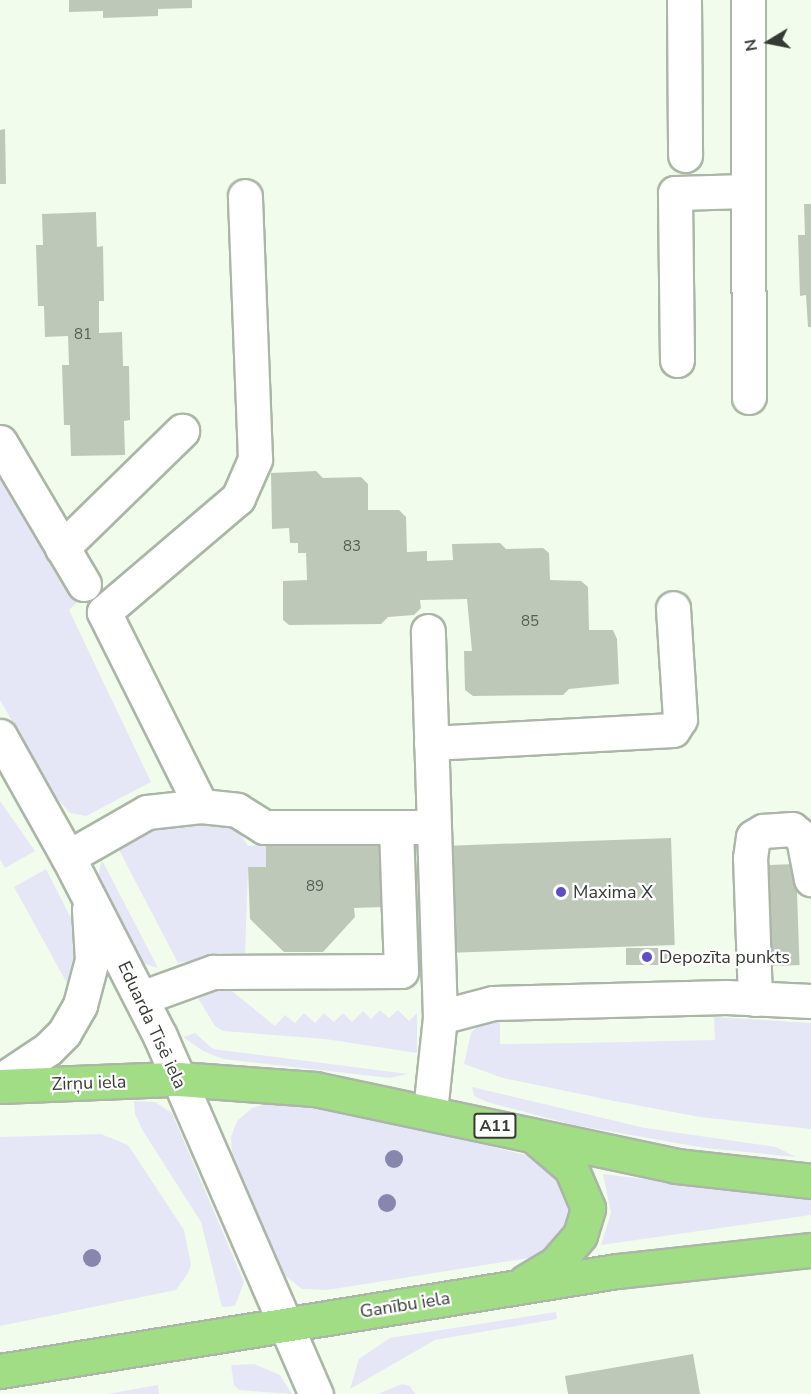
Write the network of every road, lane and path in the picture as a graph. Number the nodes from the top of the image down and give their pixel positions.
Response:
1 (684, 0) edge
2 (748, 0) edge
3 (684, 155) dead end
4 (748, 191) junction
5 (244, 196) dead end
6 (677, 360) dead end
7 (749, 397) dead end
8 (182, 431) dead end
9 (0, 442) edge
10 (62, 548) junction
11 (84, 584) dead end
12 (673, 608) dead end
13 (428, 631) dead end
14 (0, 736) edge
15 (431, 743) junction
16 (201, 806) junction
17 (396, 827) junction
18 (434, 827) junction
19 (68, 857) junction
20 (811, 879) edge
21 (86, 892) junction
22 (141, 998) junction
23 (755, 999) junction
24 (811, 1002) edge
25 (440, 1017) junction
26 (178, 1079) junction
27 (0, 1081) edge
28 (0, 1086) edge
29 (430, 1111) junction
30 (534, 1136) junction
31 (811, 1181) edge
32 (811, 1250) edge
33 (513, 1288) junction
34 (284, 1324) junction
35 (0, 1371) edge
36 (316, 1394) edge

1 - 3 street
2 - 4 street
4 - 6 street
4 - 7 street
5 - 16 street
8 - 10 street
9 - 10 street
10 - 11 street
12 - 15 street
13 - 15 street
14 - 19 street, Eduarda Tisē iela
15 - 18 street
16 - 17 street
16 - 19 street
17 - 18 street
17 - 22 street
18 - 25 street
19 - 21 street, Eduarda Tisē iela
20 - 23 street
21 - 22 street, Eduarda Tisē iela
21 - 27 street
22 - 26 street, Eduarda Tisē iela
23 - 24 street
23 - 25 street
25 - 29 street
26 - 28 highway, Zirņu iela / A11
26 - 29 highway, A11
26 - 34 street, Eduarda Tisē iela
29 - 30 highway, A11
30 - 31 highway, A11
30 - 33 highway
32 - 33 highway, Ganību iela
33 - 34 highway, Ganību iela
34 - 35 highway, Ganību iela
34 - 36 street, Eduarda Tisē iela

